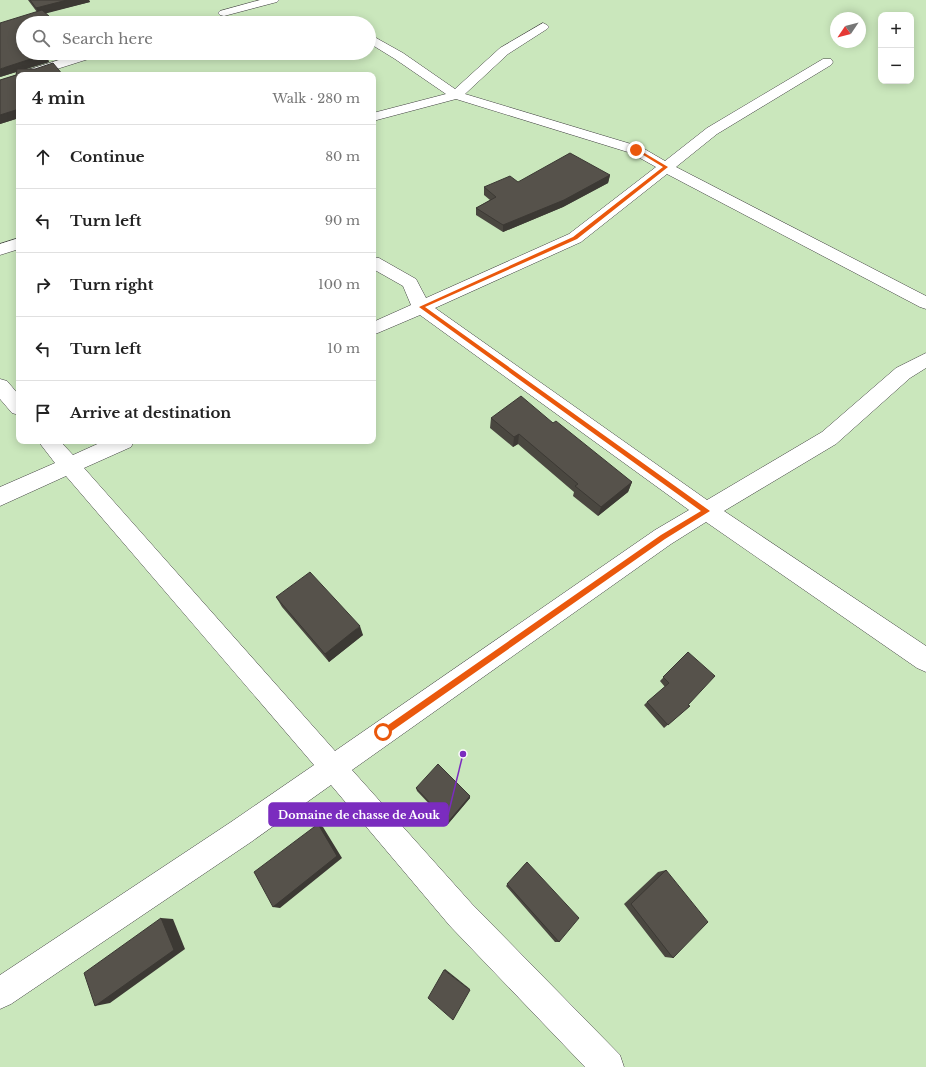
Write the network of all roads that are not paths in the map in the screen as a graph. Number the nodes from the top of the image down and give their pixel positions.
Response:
1 (273, 0) edge
2 (212, 16) edge
3 (542, 27) dead end
4 (376, 42) edge
5 (72, 60) edge
6 (827, 62) dead end
7 (35, 72) edge
8 (456, 95) junction
9 (376, 116) edge
10 (666, 167) junction
11 (16, 244) edge
12 (0, 250) edge
13 (376, 264) edge
14 (926, 304) edge
15 (421, 307) junction
16 (376, 328) edge
17 (926, 360) edge
18 (0, 386) edge
19 (16, 405) edge
20 (51, 444) edge
21 (117, 444) edge
22 (69, 466) junction
23 (0, 497) edge
24 (707, 511) junction
25 (926, 660) edge
26 (333, 768) junction
27 (0, 993) edge
28 (608, 1067) edge

1 - 2 street
3 - 8 street
4 - 8 street
5 - 7 street
6 - 10 street
8 - 9 street
8 - 10 street
10 - 14 street
10 - 15 street
11 - 12 street
13 - 15 street
15 - 16 street
15 - 24 street
17 - 24 street
18 - 19 street
20 - 22 street
21 - 22 street
22 - 23 street
22 - 26 street
24 - 25 street
24 - 26 street
26 - 27 street
26 - 28 street

